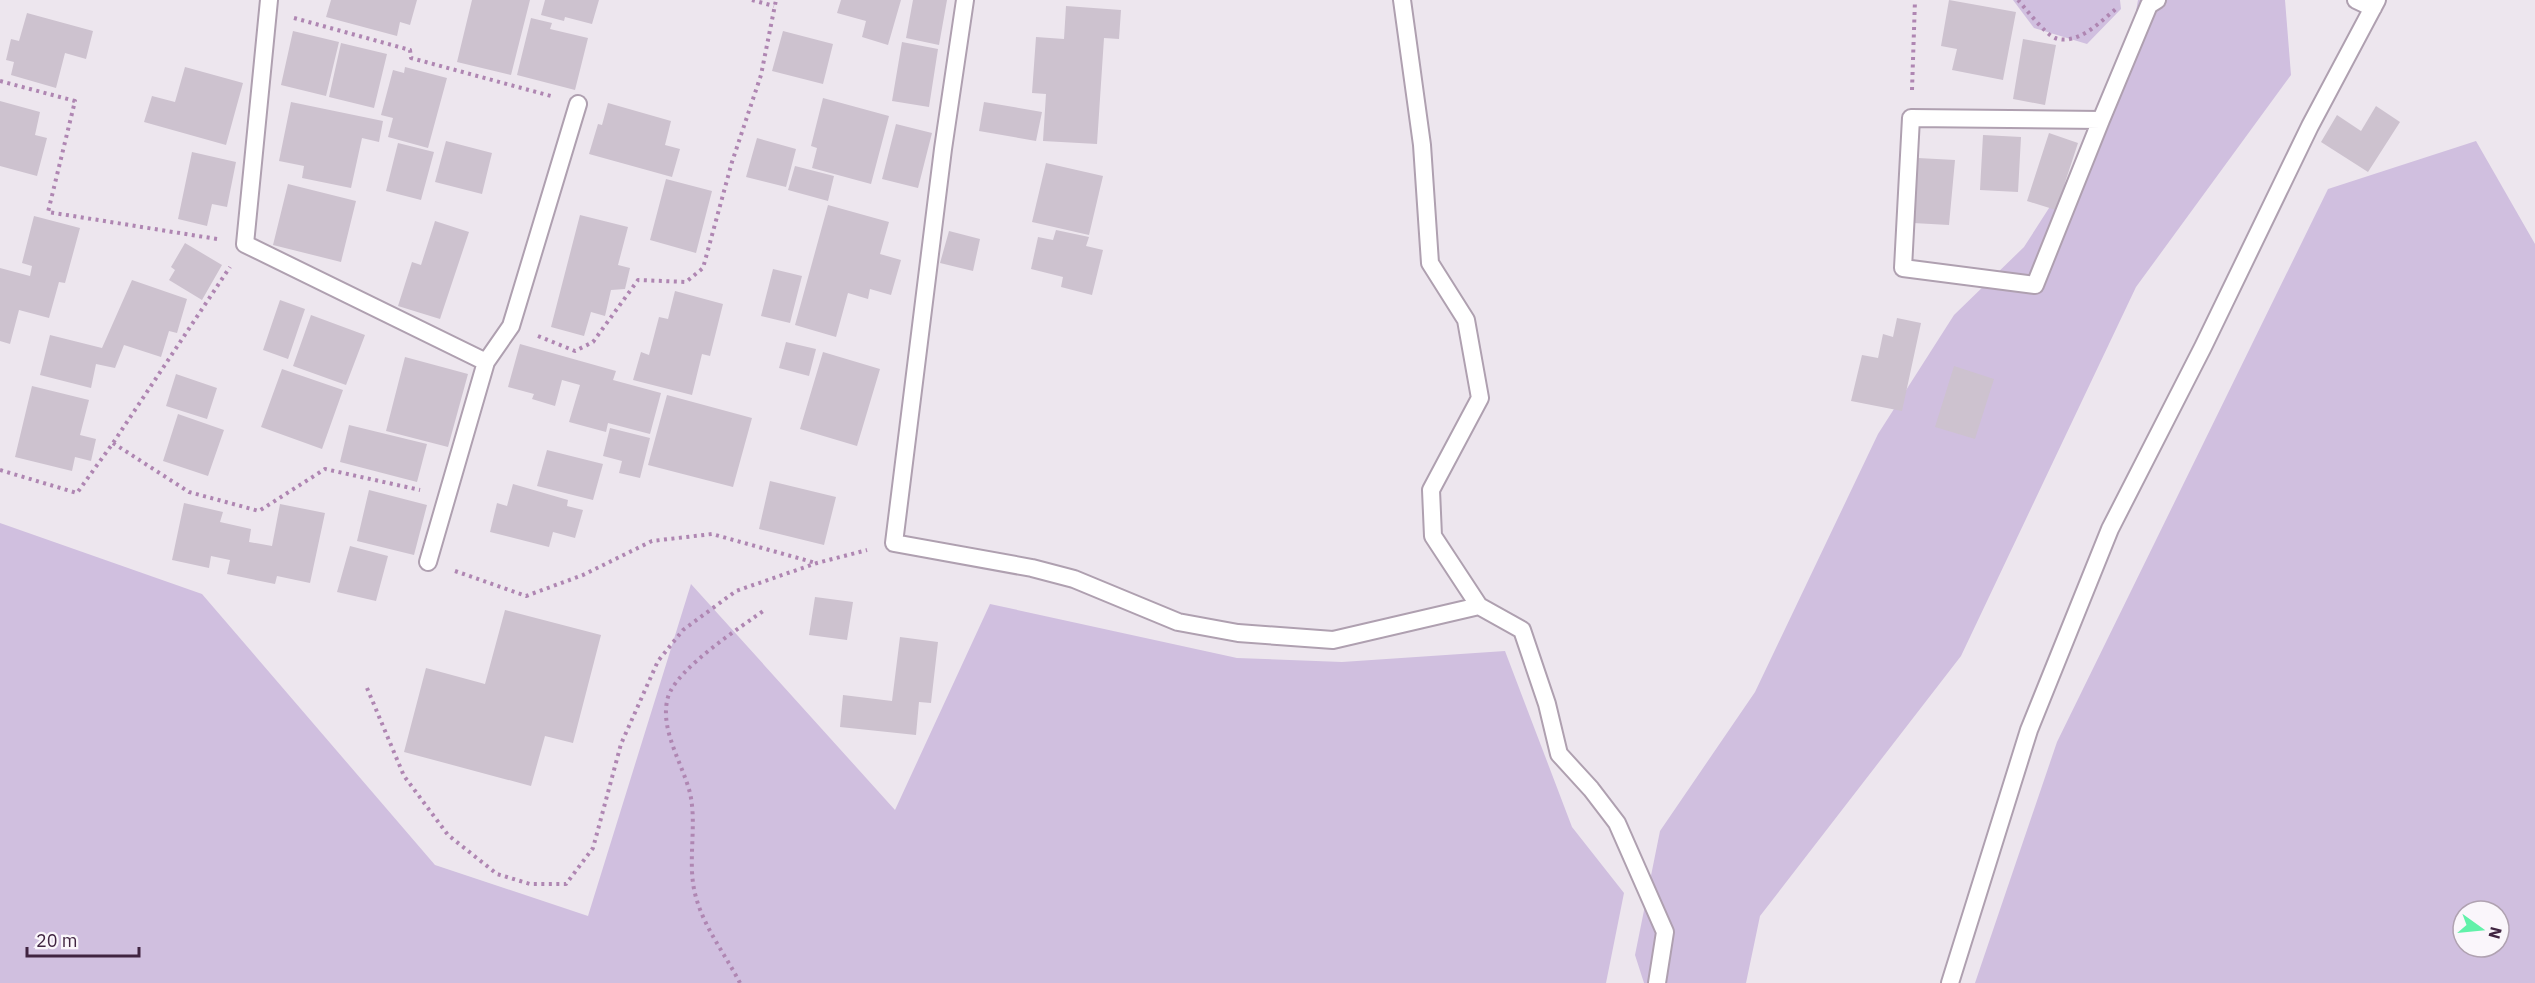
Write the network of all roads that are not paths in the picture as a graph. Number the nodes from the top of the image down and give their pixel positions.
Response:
1 (965, 0) edge
2 (1402, 0) edge
3 (2157, 0) edge
4 (2356, 0) edge
5 (2375, 4) edge
6 (268, 5) edge
7 (578, 104) road end
8 (2101, 120) junction
9 (486, 362) junction
10 (428, 562) road end
11 (1479, 606) junction
12 (1657, 983) edge
13 (1950, 983) edge

1 - 11 street
2 - 11 street
3 - 8 street
4 - 5 street
5 - 13 street
6 - 9 street
7 - 9 street
8 - 8 street
9 - 10 street
11 - 12 street

